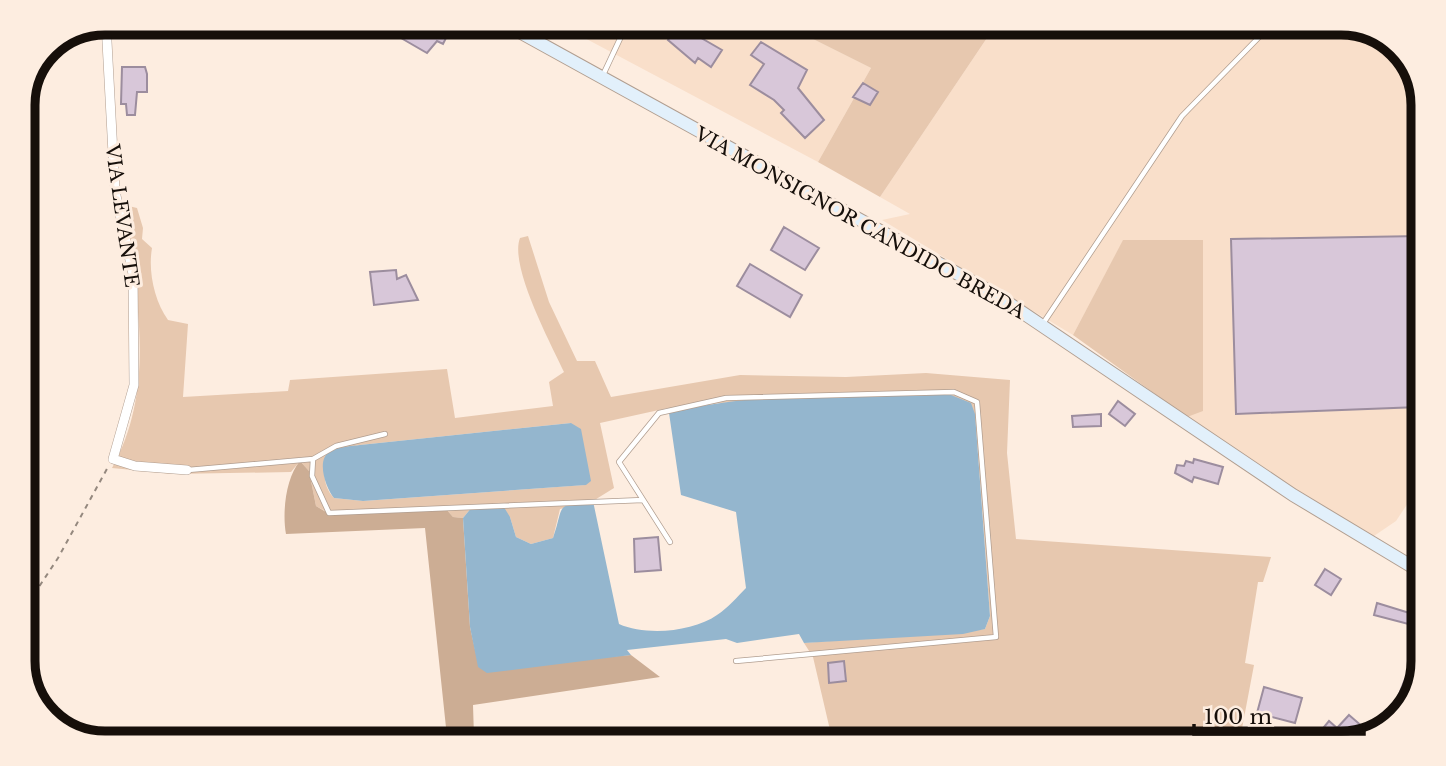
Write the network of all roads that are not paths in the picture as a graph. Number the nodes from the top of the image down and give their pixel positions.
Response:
1 (107, 35) edge
2 (523, 35) edge
3 (622, 35) edge
4 (1261, 35) edge
5 (601, 79) junction
6 (1041, 326) junction
7 (385, 434) dead end
8 (313, 459) junction
9 (187, 470) joint
10 (643, 499) junction
11 (670, 542) dead end
12 (1411, 566) edge
13 (736, 661) dead end

1 - 9 street, VIA LEVANTE
2 - 5 main road, VIA MONSIGNOR CANDIDO BREDA
3 - 5 lane
4 - 6 lane
5 - 6 main road, VIA MONSIGNOR CANDIDO BREDA
6 - 12 main road, VIA MONSIGNOR CANDIDO BREDA
7 - 8 lane
8 - 9 lane
8 - 10 lane
10 - 11 lane
10 - 13 lane

